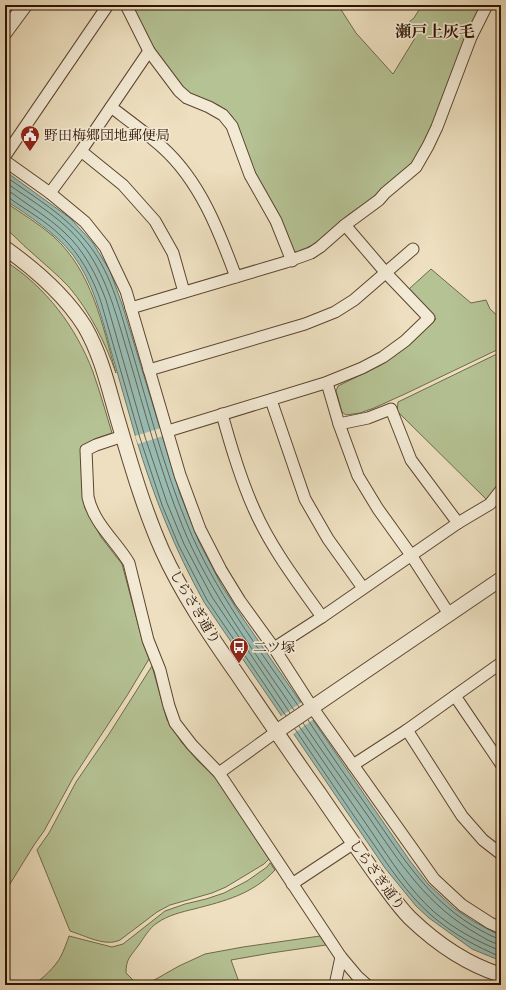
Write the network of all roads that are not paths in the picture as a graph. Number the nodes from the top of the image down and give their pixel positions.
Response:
1 (25, 5) edge
2 (108, 5) edge
3 (126, 5) edge
4 (487, 5) edge
5 (5, 32) edge
6 (149, 51) junction
7 (111, 107) junction
8 (81, 151) junction
9 (5, 156) edge
10 (5, 161) edge
11 (50, 193) junction
12 (345, 225) junction
13 (5, 248) edge
14 (413, 249) dead end
15 (292, 260) junction
16 (386, 272) junction
17 (236, 277) junction
18 (184, 292) junction
19 (131, 308) junction
20 (149, 370) junction
21 (327, 383) junction
22 (271, 400) junction
23 (222, 414) junction
24 (339, 424) junction
25 (168, 431) junction
26 (123, 436) junction
27 (501, 490) edge
28 (458, 523) junction
29 (411, 555) junction
30 (501, 579) edge
31 (363, 588) junction
32 (449, 614) junction
33 (322, 618) junction
34 (274, 648) junction
35 (501, 664) edge
36 (455, 696) junction
37 (310, 709) junction
38 (281, 729) junction
39 (406, 730) junction
40 (501, 764) edge
41 (353, 765) junction
42 (219, 773) junction
43 (354, 843) junction
44 (501, 854) edge
45 (292, 884) junction
46 (501, 928) edge
47 (341, 957) junction
48 (495, 978) edge
49 (335, 985) edge
50 (367, 985) edge

1 - 5 street
2 - 9 street
3 - 6 street
4 - 12 street
6 - 7 street
6 - 15 street
7 - 8 street
7 - 17 street
8 - 11 street
8 - 18 street
10 - 11 street
11 - 19 street
12 - 15 street
12 - 16 street
13 - 26 street, しらさぎ通り
14 - 16 street
15 - 17 street
16 - 20 street
16 - 21 street
17 - 18 street
18 - 19 street
19 - 20 street
20 - 25 street
21 - 22 street
21 - 24 street
22 - 23 street
22 - 31 street
23 - 25 street
23 - 33 street
24 - 28 street
24 - 29 street
25 - 34 street
26 - 38 street, しらさぎ通り
26 - 42 street
27 - 28 street
28 - 29 street
29 - 31 street
29 - 32 street
30 - 32 street
31 - 33 street
32 - 37 street
33 - 34 street
34 - 37 street
35 - 36 street
36 - 39 street
36 - 40 street
37 - 38 street
37 - 41 street
38 - 42 street
38 - 43 street, しらさぎ通り
39 - 41 street
39 - 44 street
41 - 46 street
42 - 45 street
43 - 45 street
43 - 48 street, しらさぎ通り
45 - 47 street
47 - 49 street
47 - 50 street

